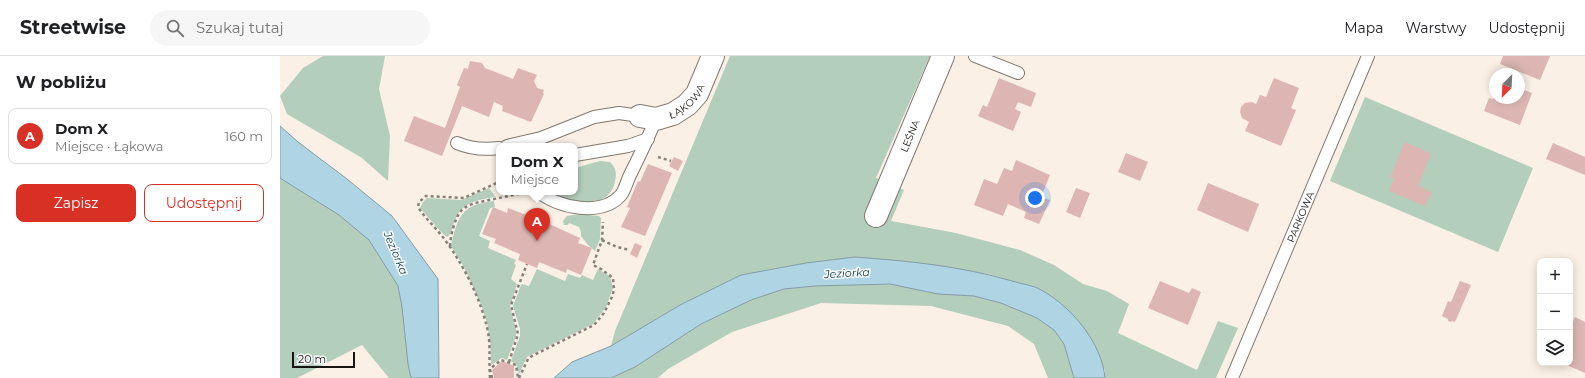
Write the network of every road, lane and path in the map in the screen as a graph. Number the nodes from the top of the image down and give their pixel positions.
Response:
1 (713, 56) edge
2 (943, 56) edge
3 (975, 56) edge
4 (1368, 56) edge
5 (1018, 73) dead end
6 (648, 125) junction
7 (457, 143) dead end
8 (520, 143) edge
9 (496, 148) edge
10 (578, 154) edge
11 (496, 183) edge
12 (516, 195) edge
13 (540, 195) edge
14 (608, 204) junction
15 (876, 216) dead end
16 (602, 240) junction
17 (450, 246) junction
18 (630, 250) dead end
19 (527, 264) dead end
20 (509, 362) junction
21 (490, 369) junction
22 (491, 378) edge
23 (519, 378) edge
24 (1232, 378) edge

1 - 6 street, ŁĄKOWA
2 - 15 street, LEŚNA
3 - 5 lane
4 - 24 lane, PARKOWA
6 - 8 lane
6 - 10 lane
6 - 14 lane
7 - 9 lane
11 - 17 path
12 - 17 path
13 - 14 lane
14 - 16 path
16 - 18 path
16 - 23 path
17 - 21 path
19 - 20 path
20 - 21 path
20 - 23 path
21 - 22 path

